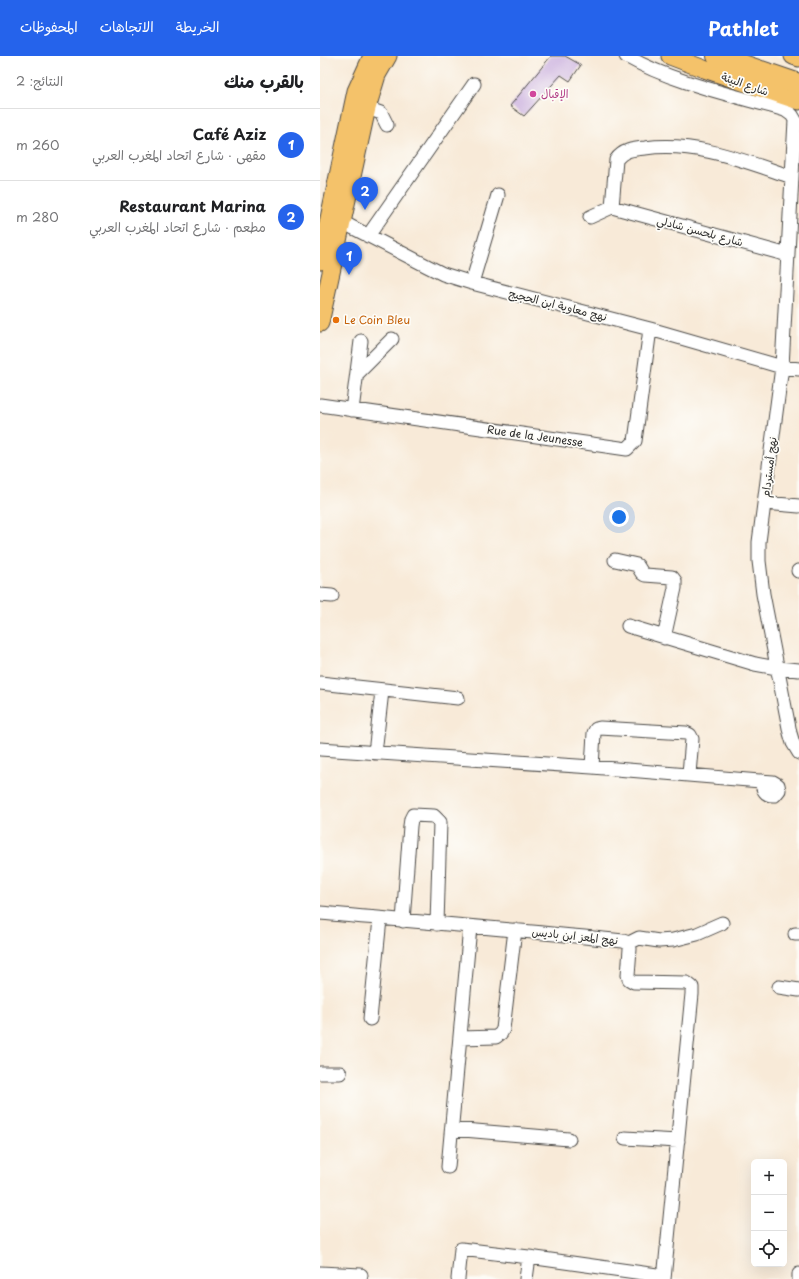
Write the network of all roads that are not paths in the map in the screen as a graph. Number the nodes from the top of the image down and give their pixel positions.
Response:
1 (372, 56) edge
2 (388, 56) edge
3 (626, 56) edge
4 (670, 56) edge
5 (717, 56) edge
6 (759, 56) edge
7 (792, 56) edge
8 (799, 58) edge
9 (799, 69) edge
10 (474, 84) dead end
11 (799, 84) edge
12 (799, 101) edge
13 (367, 108) junction
14 (387, 125) dead end
15 (792, 177) junction
16 (498, 195) dead end
17 (612, 207) junction
18 (590, 217) dead end
19 (342, 222) junction
20 (368, 236) junction
21 (788, 255) junction
22 (320, 261) edge
23 (472, 284) junction
24 (320, 323) edge
25 (650, 329) junction
26 (392, 339) dead end
27 (362, 341) dead end
28 (782, 367) junction
29 (799, 369) edge
30 (357, 374) junction
31 (320, 406) edge
32 (352, 410) junction
33 (765, 503) junction
34 (799, 506) edge
35 (614, 560) dead end
36 (628, 626) dead end
37 (664, 638) junction
38 (777, 668) junction
39 (799, 670) edge
40 (320, 683) edge
41 (382, 691) junction
42 (458, 698) dead end
43 (320, 749) edge
44 (375, 753) junction
45 (799, 753) edge
46 (592, 767) junction
47 (689, 774) junction
48 (761, 781) dead end
49 (320, 913) edge
50 (380, 919) junction
51 (403, 921) junction
52 (722, 923) dead end
53 (437, 924) junction
54 (470, 927) junction
55 (515, 930) junction
56 (629, 943) junction
57 (779, 988) dead end
58 (799, 990) edge
59 (370, 1019) dead end
60 (460, 1038) junction
61 (320, 1073) edge
62 (340, 1073) dead end
63 (452, 1129) junction
64 (625, 1138) dead end
65 (569, 1139) dead end
66 (678, 1141) junction
67 (448, 1167) dead end
68 (529, 1257) junction
69 (320, 1272) edge
70 (799, 1274) edge
71 (361, 1275) dead end
72 (664, 1278) edge
73 (458, 1279) edge
74 (526, 1279) edge
75 (798, 1279) edge

1 - 22 main road
2 - 13 main road
3 - 15 street, نهج أمستردام
4 - 12 main road, شارع البيئة
5 - 11 highway
6 - 9 highway
7 - 8 main road
10 - 20 street
13 - 14 street
13 - 19 main road
15 - 17 street
15 - 21 street, نهج أمستردام
16 - 23 street
17 - 18 street
17 - 21 street, شارع بلحسن شادلي
19 - 20 street, نهج معاوية ابن الحجيج
19 - 24 main road
20 - 23 street, نهج معاوية ابن الحجيج
21 - 28 street, نهج أمستردام
23 - 25 street, نهج معاوية ابن الحجيج
25 - 28 street, نهج معاوية ابن الحجيج
25 - 32 street, Rue de la Jeunesse
26 - 30 street
27 - 30 street
28 - 29 street, نهج معاوية ابن الحجيج
28 - 33 street, نهج أمستردام
30 - 32 street
31 - 32 street, Rue de la Jeunesse
33 - 34 street
33 - 38 street, نهج أمستردام
35 - 37 street
36 - 37 street
37 - 38 street
38 - 39 street
38 - 45 street, نهج أمستردام
40 - 41 street
41 - 42 street
41 - 44 street
43 - 44 street
44 - 46 street
46 - 47 street
46 - 47 street
47 - 48 street
49 - 50 street, نهج المعز ابن باديس
50 - 51 street, نهج المعز ابن باديس
50 - 59 street
51 - 53 street, نهج المعز ابن باديس
51 - 53 street
52 - 56 street
53 - 54 street, نهج المعز ابن باديس
54 - 55 street, نهج المعز ابن باديس
54 - 60 street
55 - 56 street, نهج المعز ابن باديس
55 - 60 street
56 - 66 street, نهج المعز ابن باديس
57 - 58 street
60 - 63 street
61 - 62 street
63 - 65 street
63 - 67 street
64 - 66 street
66 - 72 street, نهج المعز ابن باديس
68 - 72 street
68 - 73 street
68 - 74 street
69 - 71 street
70 - 75 street

